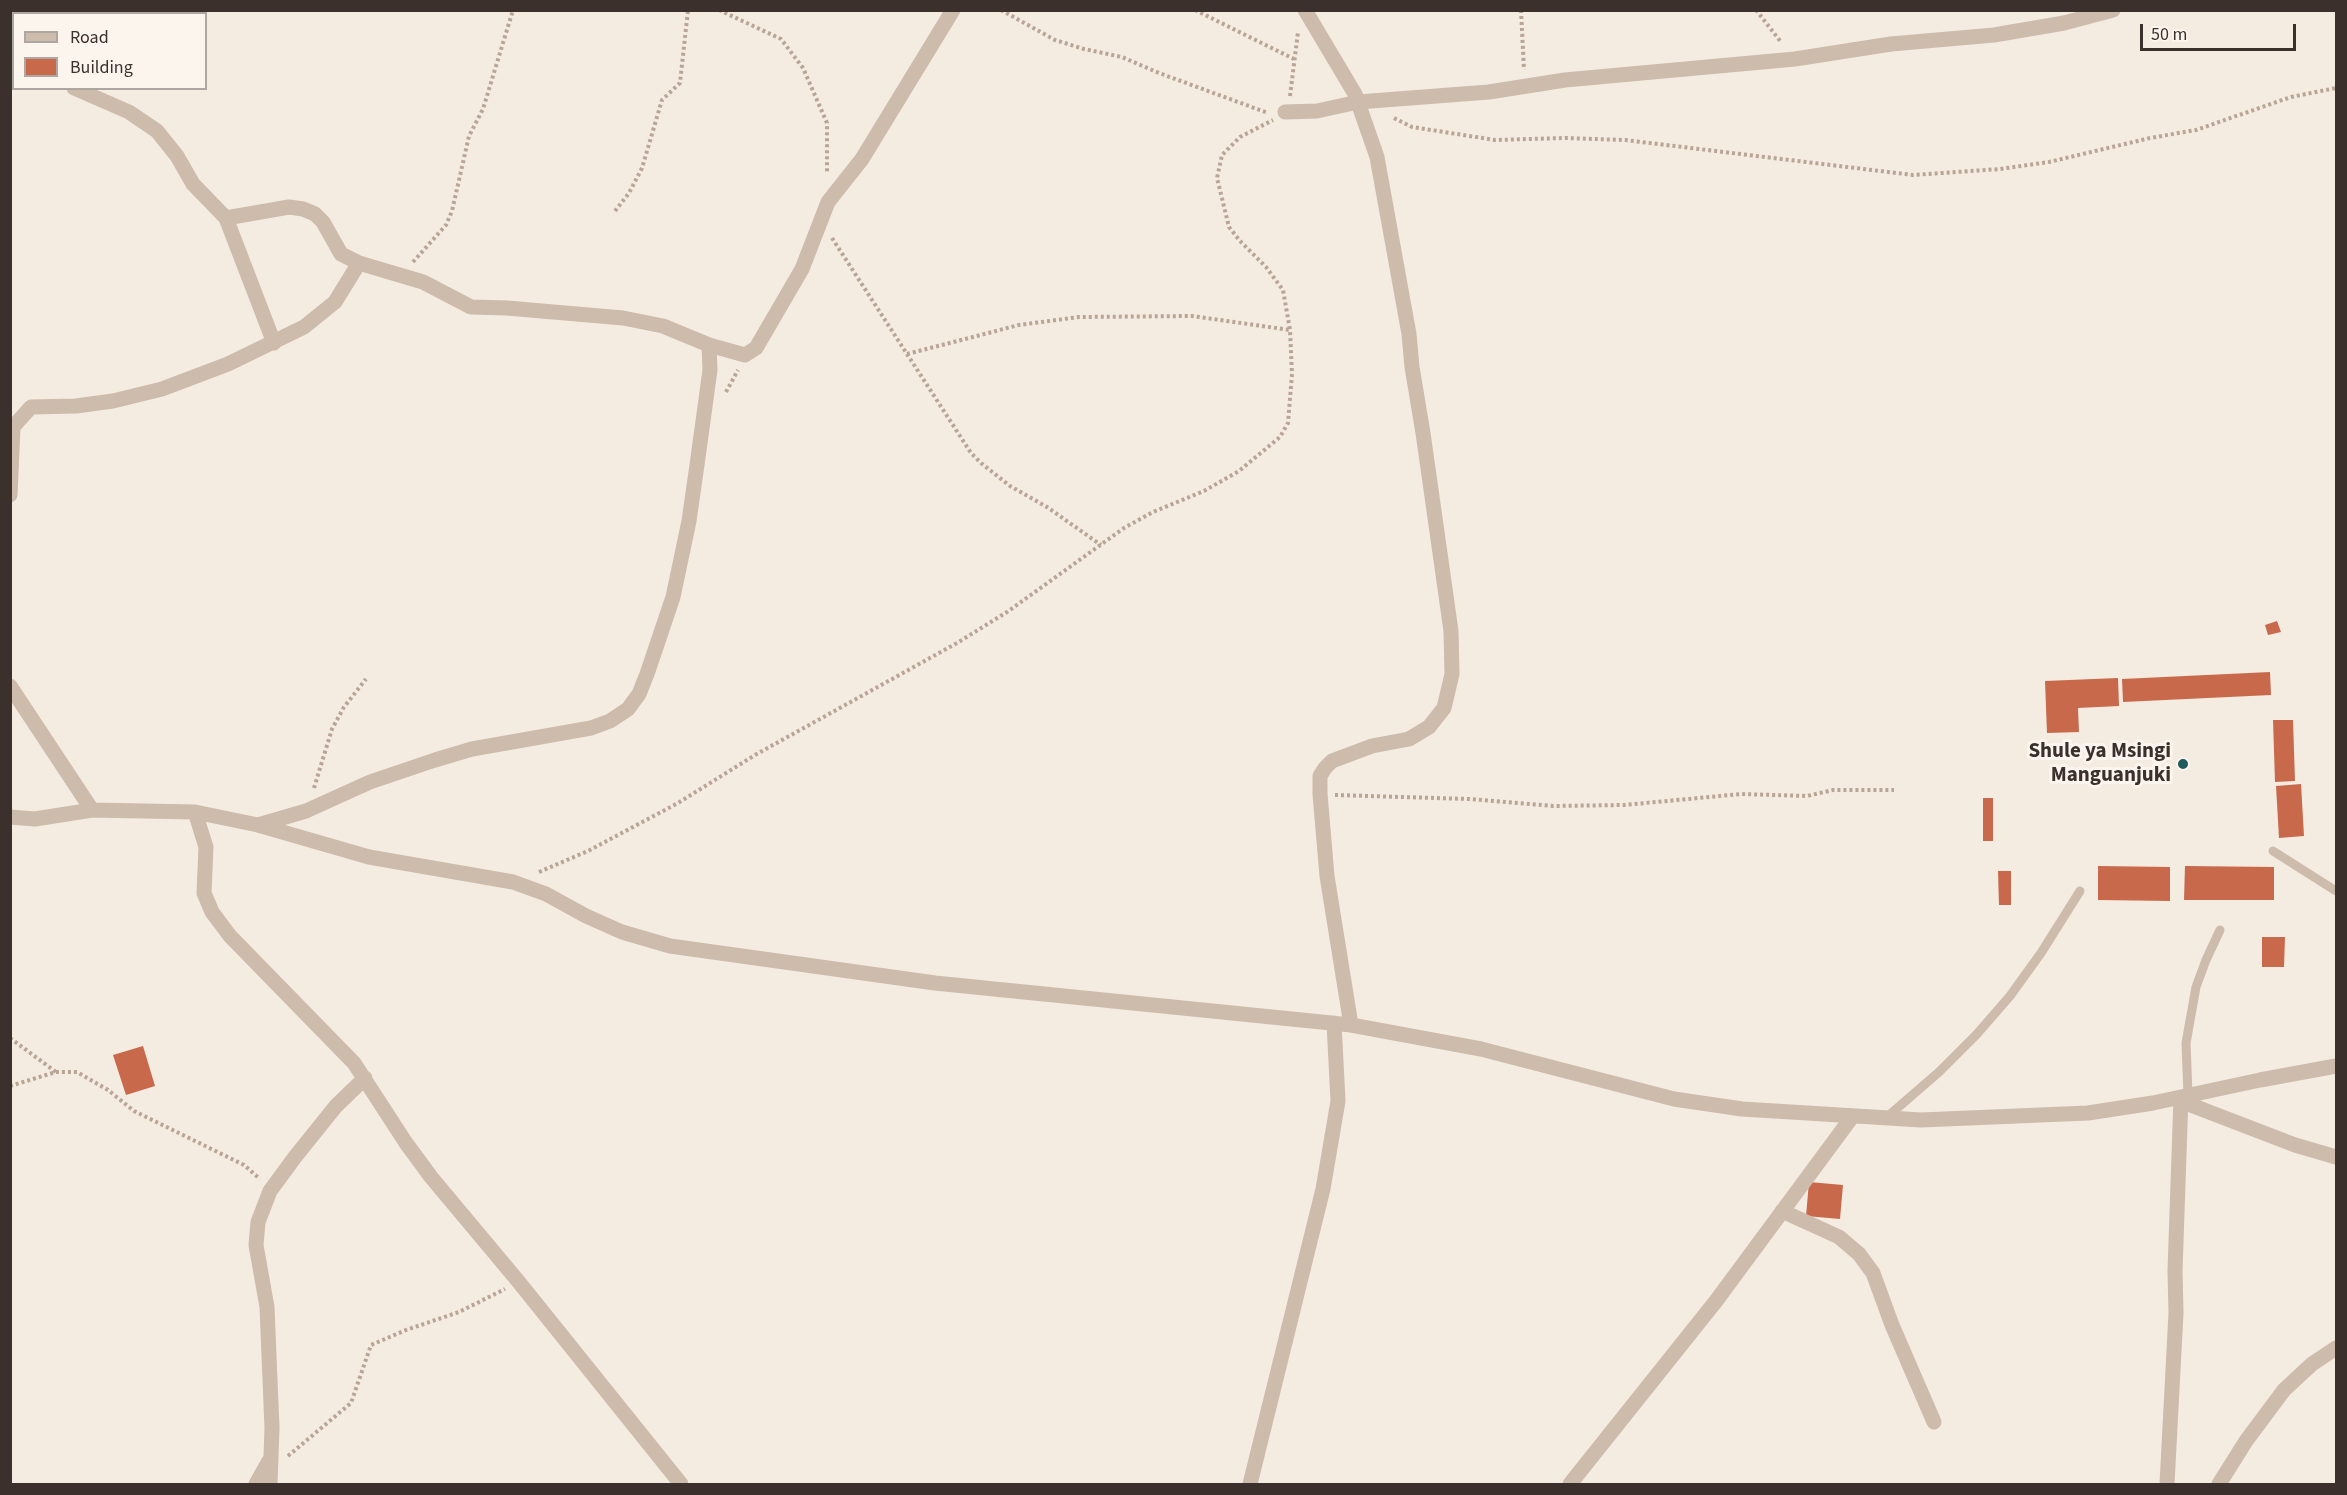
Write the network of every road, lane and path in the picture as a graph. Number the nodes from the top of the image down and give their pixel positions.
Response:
1 (513, 10) edge
2 (688, 10) edge
3 (719, 10) edge
4 (952, 10) edge
5 (1001, 10) edge
6 (1195, 10) edge
7 (1305, 10) edge
8 (1521, 10) edge
9 (1756, 10) edge
10 (2113, 10) edge
11 (1298, 30) dead end
12 (1294, 59) junction
13 (1795, 59) junction
14 (1526, 86) junction
15 (2337, 88) edge
16 (79, 90) edge
17 (1365, 102) junction
18 (1285, 112) joint
19 (828, 202) junction
20 (615, 211) dead end
21 (226, 218) junction
22 (822, 219) junction
23 (359, 263) junction
24 (403, 275) junction
25 (1290, 330) junction
26 (274, 343) junction
27 (709, 345) junction
28 (907, 354) junction
29 (10, 495) edge
30 (1101, 545) junction
31 (366, 680) dead end
32 (10, 686) edge
33 (1893, 790) dead end
34 (1320, 794) junction
35 (92, 810) junction
36 (306, 811) junction
37 (195, 812) junction
38 (10, 817) edge
39 (258, 825) junction
40 (2273, 852) dead end
41 (513, 882) junction
42 (2080, 891) dead end
43 (2337, 891) edge
44 (2220, 930) dead end
45 (1334, 1023) junction
46 (1352, 1025) junction
47 (10, 1038) edge
48 (2337, 1066) edge
49 (56, 1072) junction
50 (365, 1078) junction
51 (10, 1086) edge
52 (2184, 1098) junction
53 (1852, 1118) junction
54 (1885, 1119) junction
55 (2337, 1157) edge
56 (270, 1191) junction
57 (1782, 1211) junction
58 (518, 1281) junction
59 (2337, 1348) edge
60 (1934, 1422) dead end
61 (271, 1470) edge
62 (256, 1485) edge
63 (681, 1485) edge
64 (1250, 1485) edge
65 (1570, 1485) edge
66 (2167, 1485) edge
67 (2218, 1485) edge

1 - 24 path
2 - 20 path
3 - 19 path
4 - 19 street
5 - 25 path
6 - 12 path
7 - 17 street
8 - 14 path
9 - 13 path
10 - 13 street
11 - 12 path
12 - 18 path
13 - 14 street
14 - 17 street
15 - 17 path
16 - 21 street
17 - 18 street
17 - 34 street
19 - 22 street
21 - 23 street
21 - 26 street
22 - 27 street
22 - 28 path
23 - 24 street
23 - 26 street
24 - 27 street
25 - 28 path
25 - 30 path
26 - 29 street
27 - 36 street
28 - 30 path
30 - 41 path
31 - 36 path
32 - 35 street
33 - 34 path
34 - 46 street
35 - 37 street
35 - 38 street
36 - 39 street
37 - 39 street
37 - 50 street
39 - 41 street
40 - 43 lane
41 - 45 street
42 - 54 lane
44 - 52 lane
45 - 46 street
45 - 64 street
46 - 53 street
47 - 49 path
48 - 52 street
49 - 51 path
49 - 56 path
50 - 56 street
50 - 58 street
52 - 54 street
52 - 55 street
52 - 66 street
53 - 54 street
53 - 57 street
56 - 61 street
57 - 60 street
57 - 65 street
58 - 61 path
58 - 63 street
59 - 67 street
61 - 62 street

